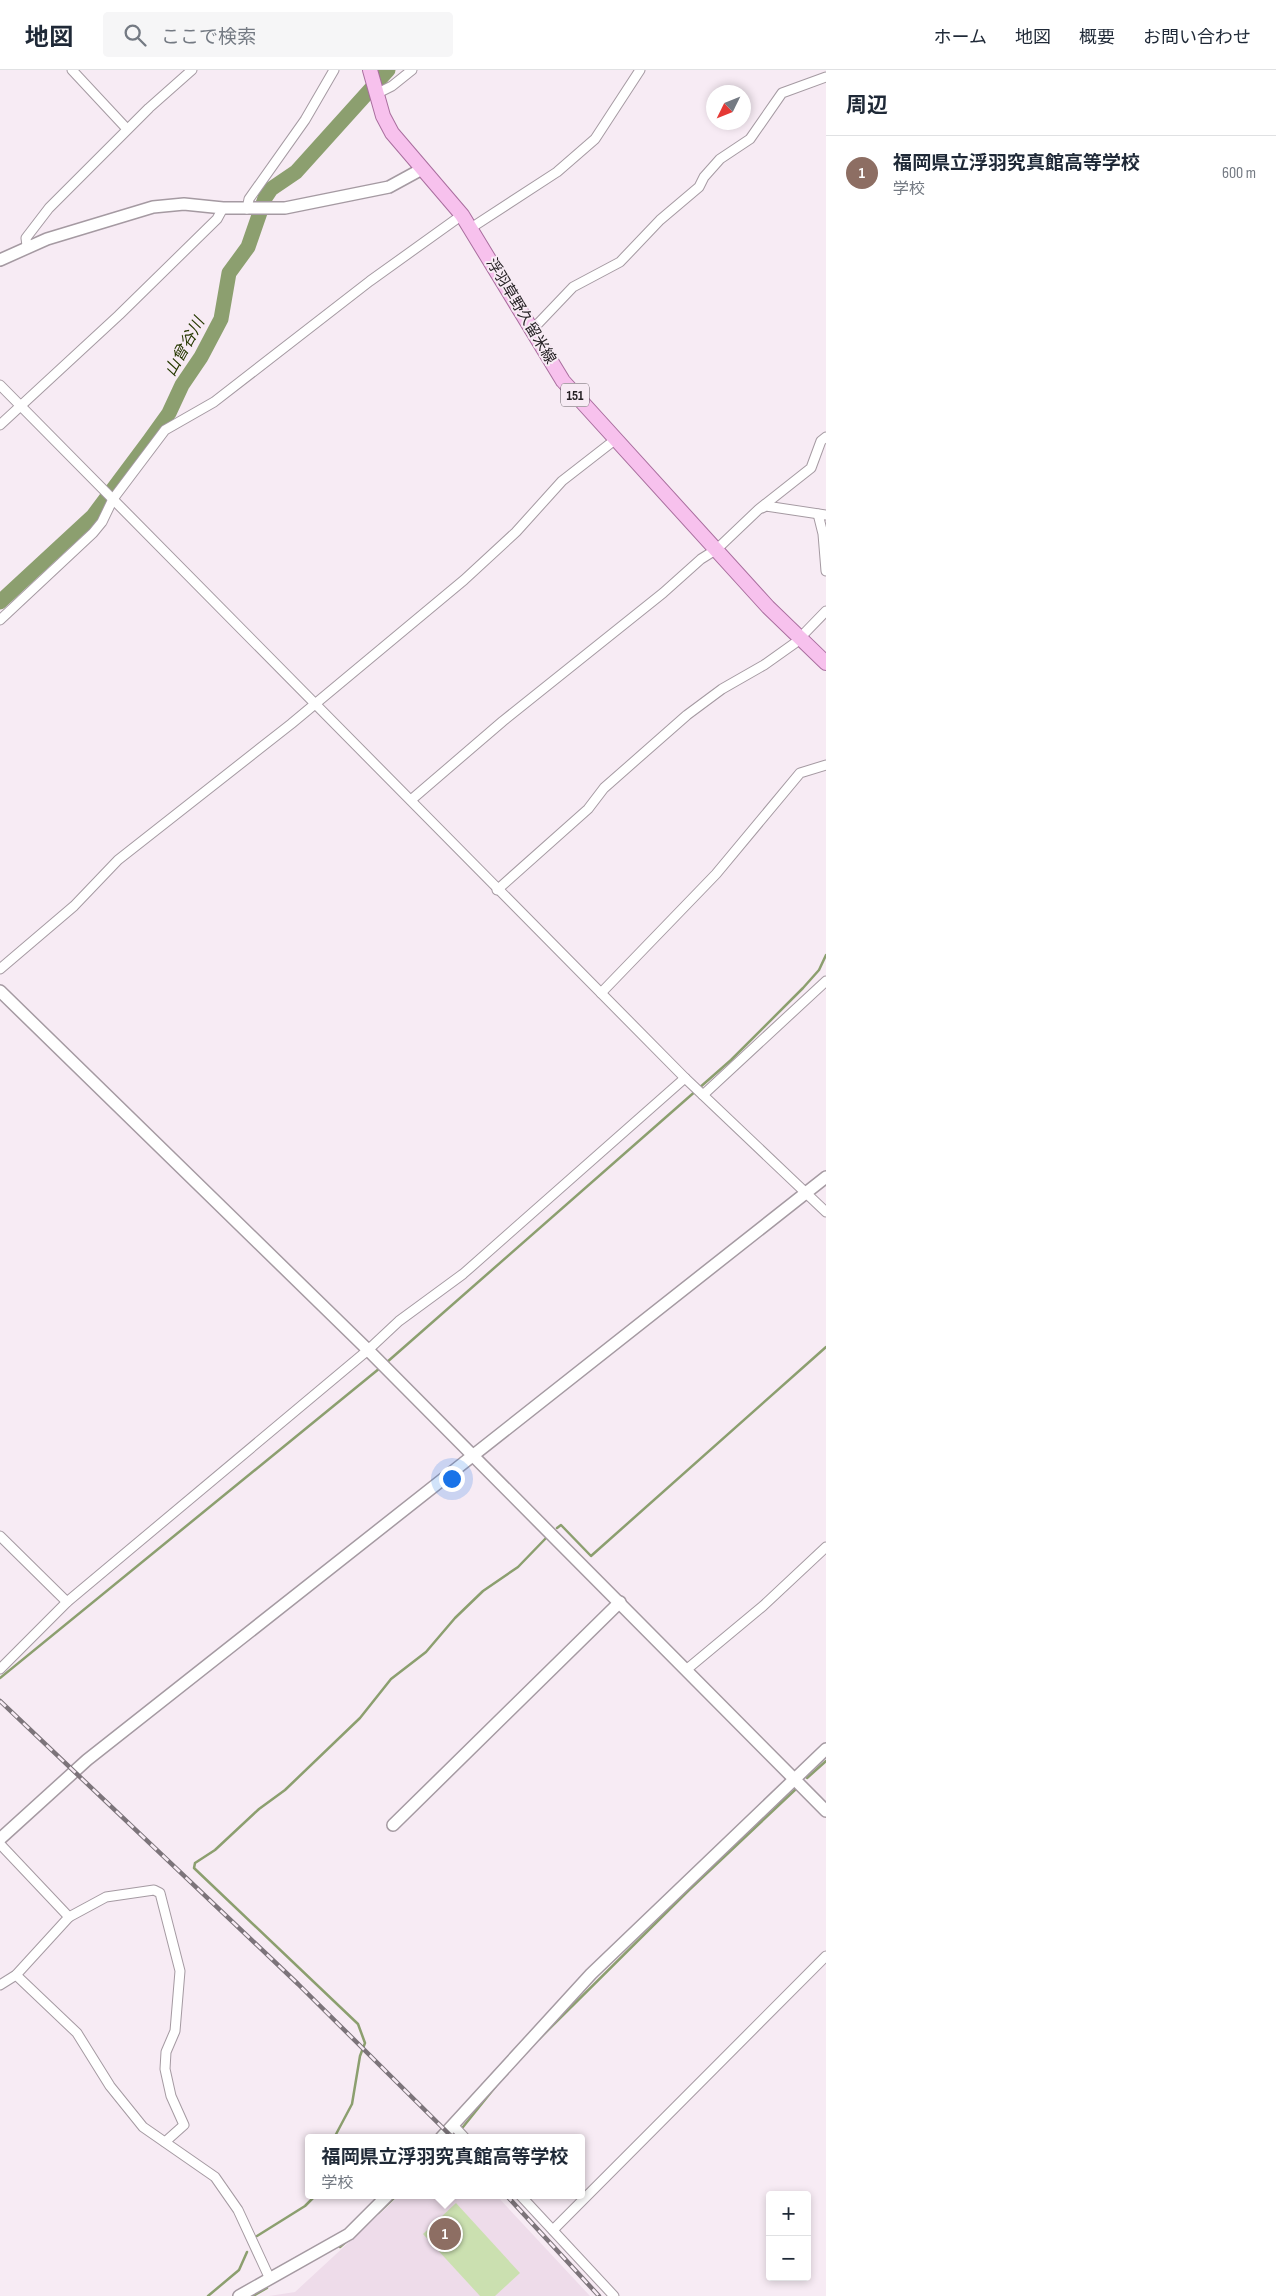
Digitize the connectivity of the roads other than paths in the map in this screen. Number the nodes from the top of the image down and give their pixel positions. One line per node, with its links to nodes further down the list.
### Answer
1 (72, 70): 8 (street)
2 (192, 70): 8 (street)
3 (334, 70): 11 (street)
4 (412, 70): 7 (street)
5 (640, 70): 13 (street)
6 (826, 77): 16 (street)
7 (373, 83): 9 (main road, 浮羽草野久留米線 / 151)
8 (127, 129): 14 (street)
9 (422, 169): 11 (street); 12 (main road, 浮羽草野久留米線 / 151)
10 (223, 208): 11 (street); 14 (street); 18 (street)
11 (257, 209)
12 (462, 216): 13 (main road, 浮羽草野久留米線 / 151); 22 (street)
13 (471, 228): 16 (main road, 浮羽草野久留米線 / 151)
14 (27, 246): 15 (street)
15 (0, 260)
16 (531, 331): 21 (main road, 浮羽草野久留米線 / 151)
17 (0, 385): 18 (street)
18 (22, 407): 19 (street); 22 (street)
19 (0, 424)
20 (826, 437): 23 (street)
21 (616, 439): 25 (main road, 浮羽草野久留米線 / 151); 31 (street)
22 (110, 496): 28 (street); 31 (street)
23 (759, 509): 24 (street); 25 (street)
24 (822, 514): 26 (street)
25 (717, 549): 29 (main road, 浮羽草野久留米線 / 151); 33 (street)
26 (826, 571)
27 (826, 610): 29 (street)
28 (0, 620)
29 (799, 639): 30 (main road, 浮羽草野久留米線 / 151); 34 (street)
30 (826, 663)
31 (315, 702): 33 (street); 35 (street)
32 (826, 765): 38 (street)
33 (411, 800): 34 (street)
34 (497, 890): 38 (street)
35 (0, 969)
36 (826, 982): 40 (street)
37 (0, 991): 44 (street)
38 (601, 993): 39 (street)
39 (684, 1078): 40 (street); 44 (street)
40 (704, 1095): 42 (street)
41 (826, 1177): 42 (street)
42 (805, 1192): 43 (street); 45 (street)
43 (826, 1212)
44 (368, 1350): 45 (street); 48 (street)
45 (473, 1454): 49 (street); 56 (street)
46 (0, 1536): 48 (street)
47 (826, 1547): 51 (street)
48 (67, 1602): 50 (street)
49 (620, 1602): 51 (street); 55 (street)
50 (0, 1669)
51 (686, 1670): 53 (street)
52 (826, 1749): 53 (street)
53 (794, 1780): 54 (street); 62 (street)
54 (826, 1811)
55 (393, 1825)
56 (0, 1839)
57 (0, 1844): 58 (street)
58 (69, 1917): 60 (street); 65 (street)
59 (826, 1956): 66 (street)
60 (16, 1975): 61 (street); 65 (street)
61 (0, 1985)
62 (453, 2124): 63 (street); 64 (street)
63 (444, 2134)
64 (462, 2134)
65 (165, 2142): 71 (street)
66 (585, 2198)
67 (384, 2199): 71 (street)
68 (524, 2199): 70 (street)
69 (584, 2199): 70 (street)
70 (553, 2230): 73 (street)
71 (270, 2279): 72 (street)
72 (239, 2296)
73 (614, 2296)

